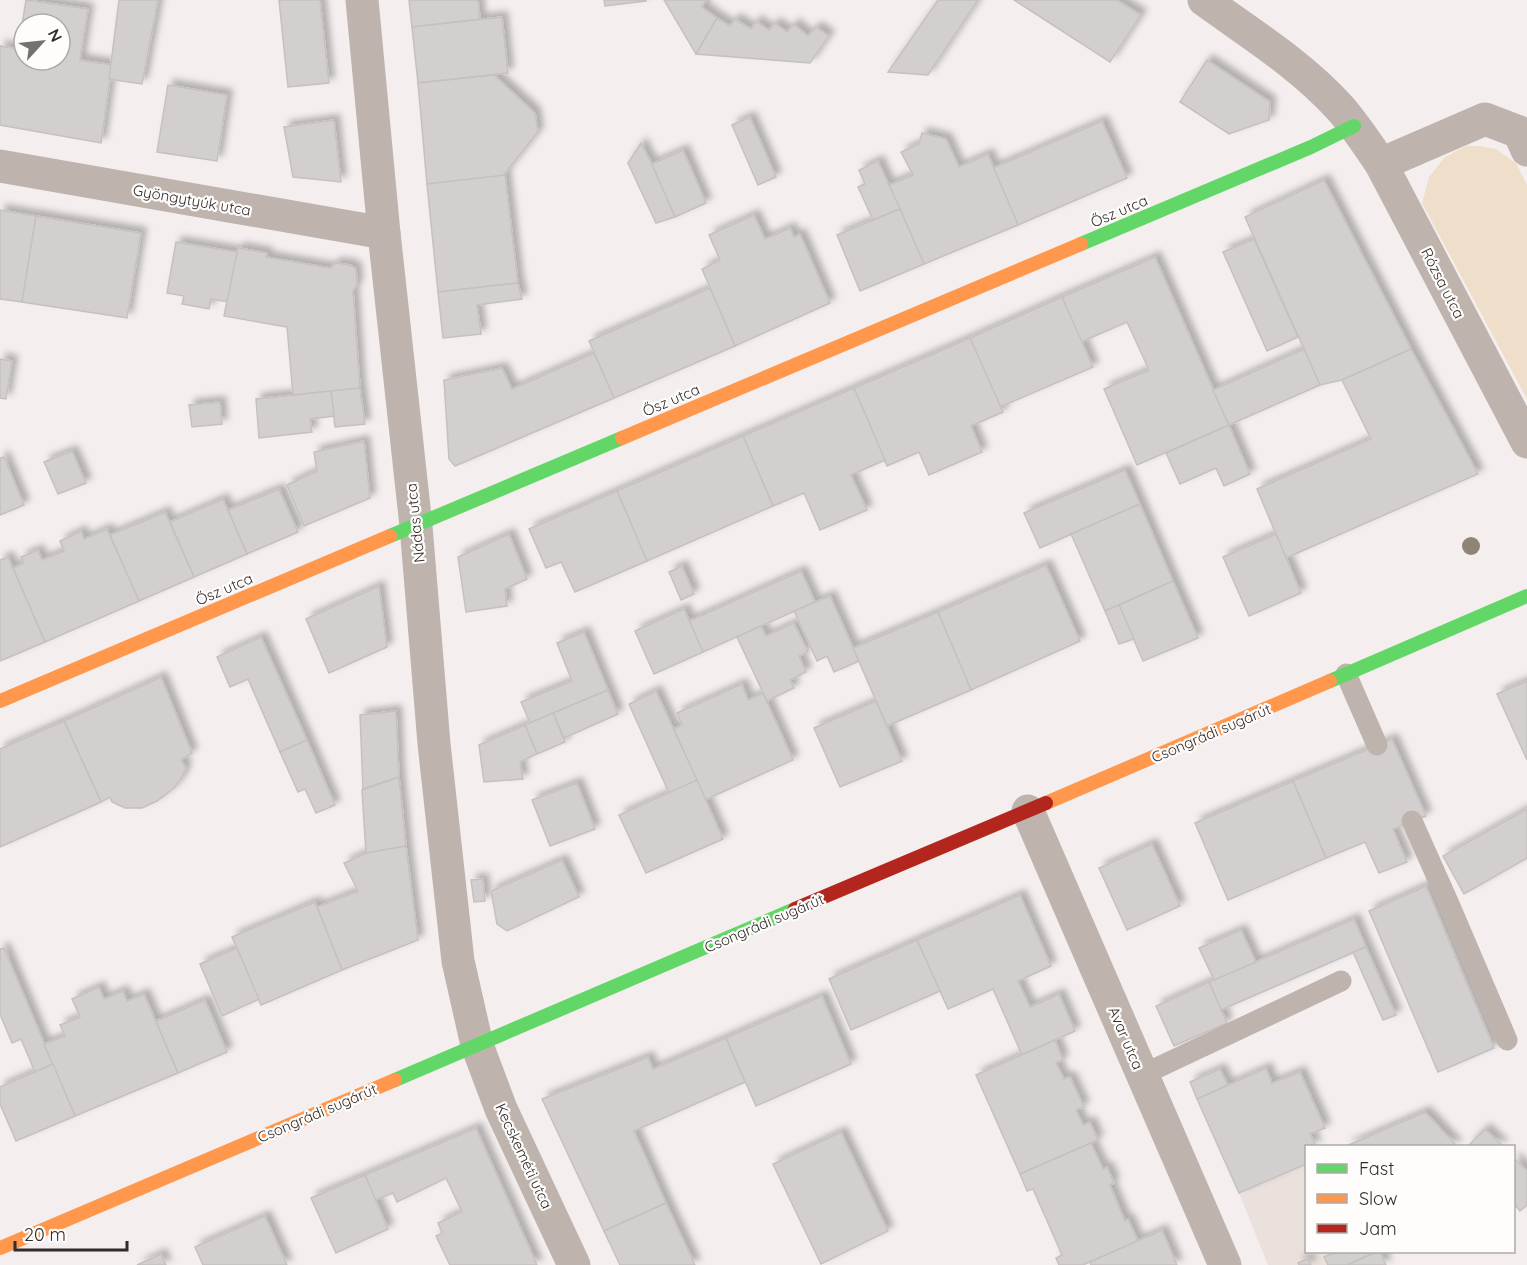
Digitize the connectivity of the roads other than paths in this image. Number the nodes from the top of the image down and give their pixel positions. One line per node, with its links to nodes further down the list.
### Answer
1 (362, 0): 7 (street, Nádas utca)
2 (1204, 0): 3 (street, Rózsa utca)
3 (1354, 126): 5 (street, Rózsa utca); 9 (main road, Ősz utca)
4 (1527, 150): 5 (street)
5 (1381, 164): 8 (street, Rózsa utca)
6 (0, 166): 7 (street, Gyöngytyúk utca)
7 (384, 233): 9 (street, Nádas utca)
8 (1527, 442)
9 (416, 526): 12 (main road, Ősz utca); 18 (street, Nádas utca)
10 (1527, 596): 11 (main road, Csongrádi sugárút)
11 (1346, 674): 13 (lane); 14 (main road, Csongrádi sugárút)
12 (0, 701)
13 (1377, 745)
14 (1028, 811): 18 (main road, Csongrádi sugárút); 19 (street, Avar utca)
15 (1412, 822): 17 (lane)
16 (1341, 981): 19 (lane)
17 (1508, 1040)
18 (477, 1045): 20 (main road, Csongrádi sugárút); 21 (street, Kecskeméti utca)
19 (1143, 1075): 22 (street, Avar utca)
20 (0, 1248)
21 (574, 1265)
22 (1225, 1265)

